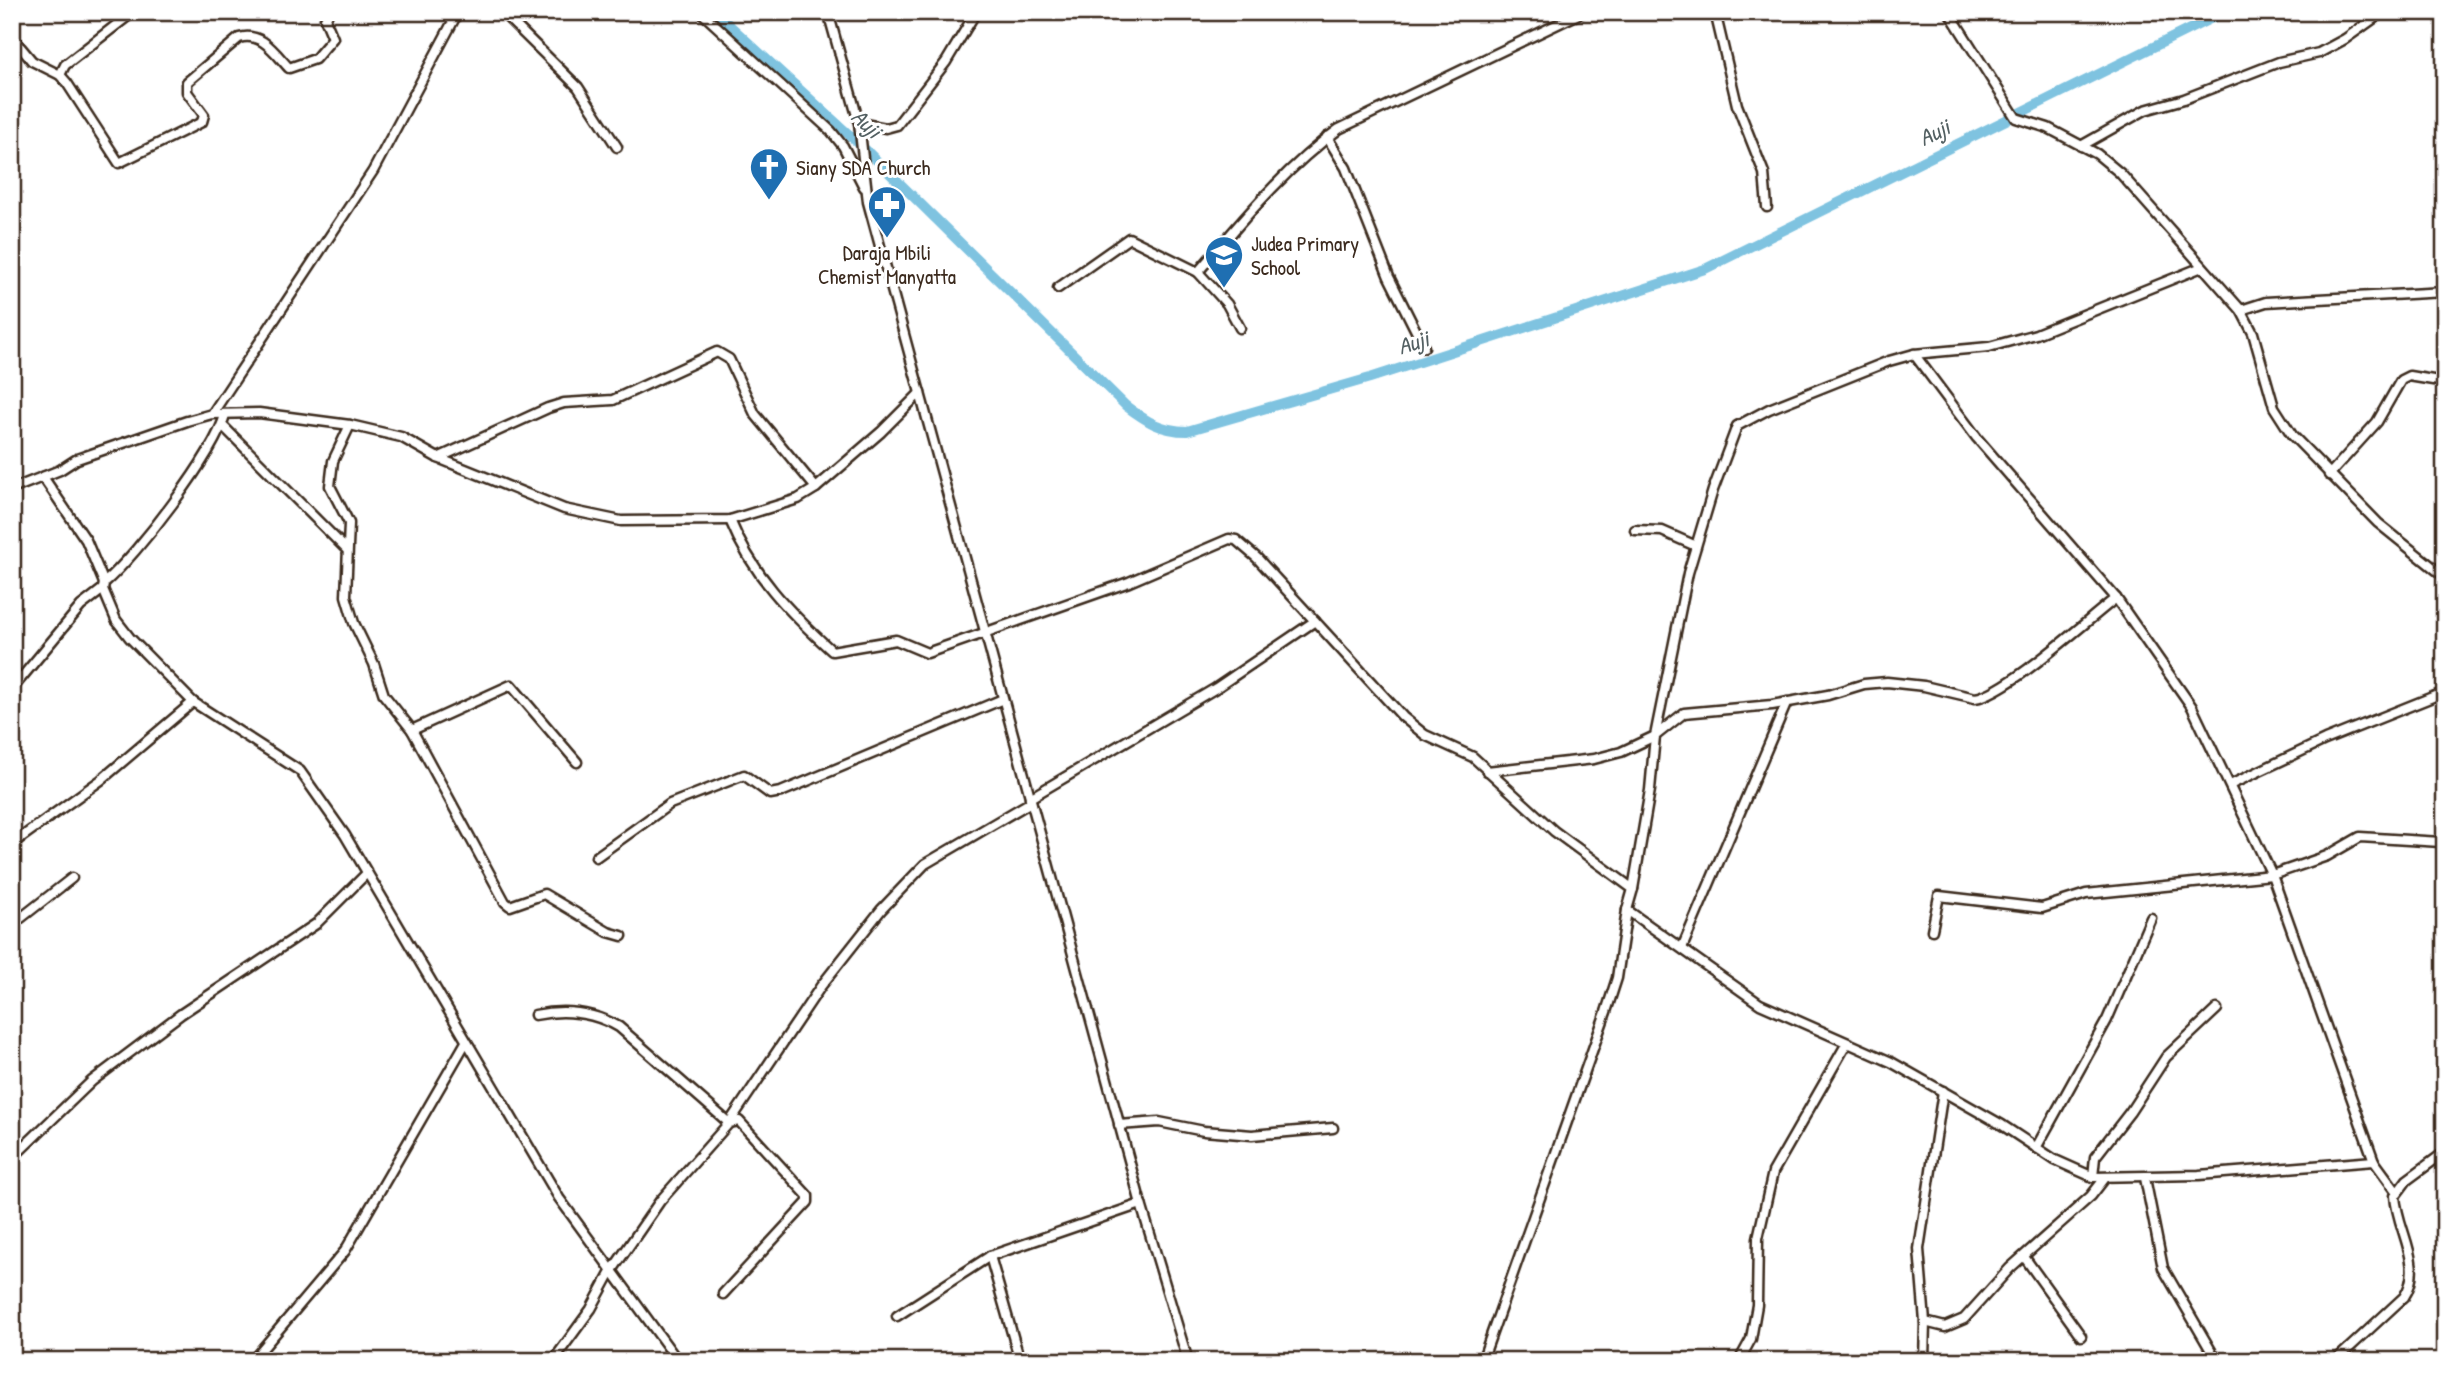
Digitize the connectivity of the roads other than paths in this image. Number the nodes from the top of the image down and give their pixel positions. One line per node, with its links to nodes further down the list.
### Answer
1 (133, 12): 14 (street)
2 (329, 12): 14 (street)
3 (445, 12): 12 (street)
4 (502, 12): 18 (street)
5 (701, 12): 19 (street)
6 (828, 12): 15 (street)
7 (976, 12): 15 (street)
8 (1583, 12): 16 (street)
9 (1715, 12): 20 (street)
10 (1949, 12): 17 (street)
11 (2383, 12): 17 (street)
12 (456, 15): 31 (street)
13 (12, 37): 14 (street)
14 (60, 75)
15 (860, 127): 19 (street)
16 (1327, 137): 22 (street); 27 (street)
17 (2081, 146): 21 (street)
18 (617, 147)
19 (866, 189): 30 (street)
20 (1767, 207)
21 (2202, 267): 25 (street); 28 (street)
22 (1198, 272): 23 (street); 26 (street)
23 (1058, 288)
24 (2445, 292): 25 (street)
25 (2241, 310): 36 (street)
26 (1240, 328)
27 (1423, 347)
28 (1914, 354): 42 (street); 46 (street)
29 (2445, 382): 36 (street)
30 (920, 393): 38 (street); 48 (street)
31 (212, 414): 32 (street); 37 (street)
32 (225, 415): 33 (street); 34 (street)
33 (222, 425): 43 (street); 45 (street)
34 (350, 425): 35 (street); 43 (street)
35 (438, 458): 38 (street); 40 (street)
36 (2329, 475): 44 (street)
37 (43, 477): 39 (street); 45 (street)
38 (816, 488): 40 (street)
39 (12, 489)
40 (730, 520): 48 (street)
41 (1636, 530): 42 (street)
42 (1696, 546): 55 (street)
43 (347, 550): 54 (street)
44 (2445, 577)
45 (103, 586): 49 (street); 52 (street)
46 (2116, 597): 53 (street); 58 (street)
47 (1315, 621): 48 (street); 57 (street); 59 (street)
48 (985, 632): 51 (street)
49 (12, 689)
50 (2445, 692): 58 (street)
51 (1003, 699): 59 (street); 62 (street)
52 (193, 702): 61 (street); 63 (street)
53 (1787, 702): 55 (street); 72 (street)
54 (412, 730): 56 (street); 71 (street)
55 (1655, 736): 57 (street); 66 (street)
56 (577, 762)
57 (1487, 771): 66 (street)
58 (2230, 785): 64 (street)
59 (1030, 800): 78 (street); 79 (street)
60 (2441, 842): 64 (street)
61 (12, 844)
62 (596, 857)
63 (367, 873): 75 (street); 83 (street)
64 (2272, 875): 70 (street); 84 (street)
65 (72, 878): 69 (street)
66 (1633, 889): 67 (street)
67 (1627, 909): 72 (street); 102 (street)
68 (2151, 918): 81 (street)
69 (12, 925)
70 (1932, 930)
71 (622, 936)
72 (1682, 948): 76 (street)
73 (2217, 1009): 85 (street)
74 (535, 1015): 78 (street)
75 (466, 1042): 92 (street); 97 (street)
76 (1847, 1043): 77 (street); 103 (street)
77 (1943, 1091): 81 (street); 95 (street)
78 (729, 1123): 92 (street); 93 (street)
79 (1119, 1125): 80 (street); 89 (street)
80 (1333, 1128)
81 (2036, 1147): 85 (street)
82 (2445, 1152): 88 (street)
83 (12, 1158)
84 (2374, 1161): 87 (street); 88 (street)
85 (2094, 1177): 86 (street)
86 (2105, 1178): 87 (street); 91 (street)
87 (2145, 1178): 105 (street)
88 (2396, 1191): 106 (street)
89 (1141, 1204): 90 (street); 101 (street)
90 (990, 1256): 94 (street); 100 (street)
91 (2025, 1258): 95 (street); 96 (street)
92 (611, 1272): 98 (street); 99 (street)
93 (723, 1294)
94 (897, 1315)
95 (1925, 1322): 104 (street)
96 (2081, 1336)
97 (252, 1361)
98 (553, 1361)
99 (678, 1361)
100 (1020, 1361)
101 (1188, 1361)
102 (1482, 1361)
103 (1739, 1361)
104 (1924, 1361)
105 (2217, 1361)
106 (2335, 1361)

